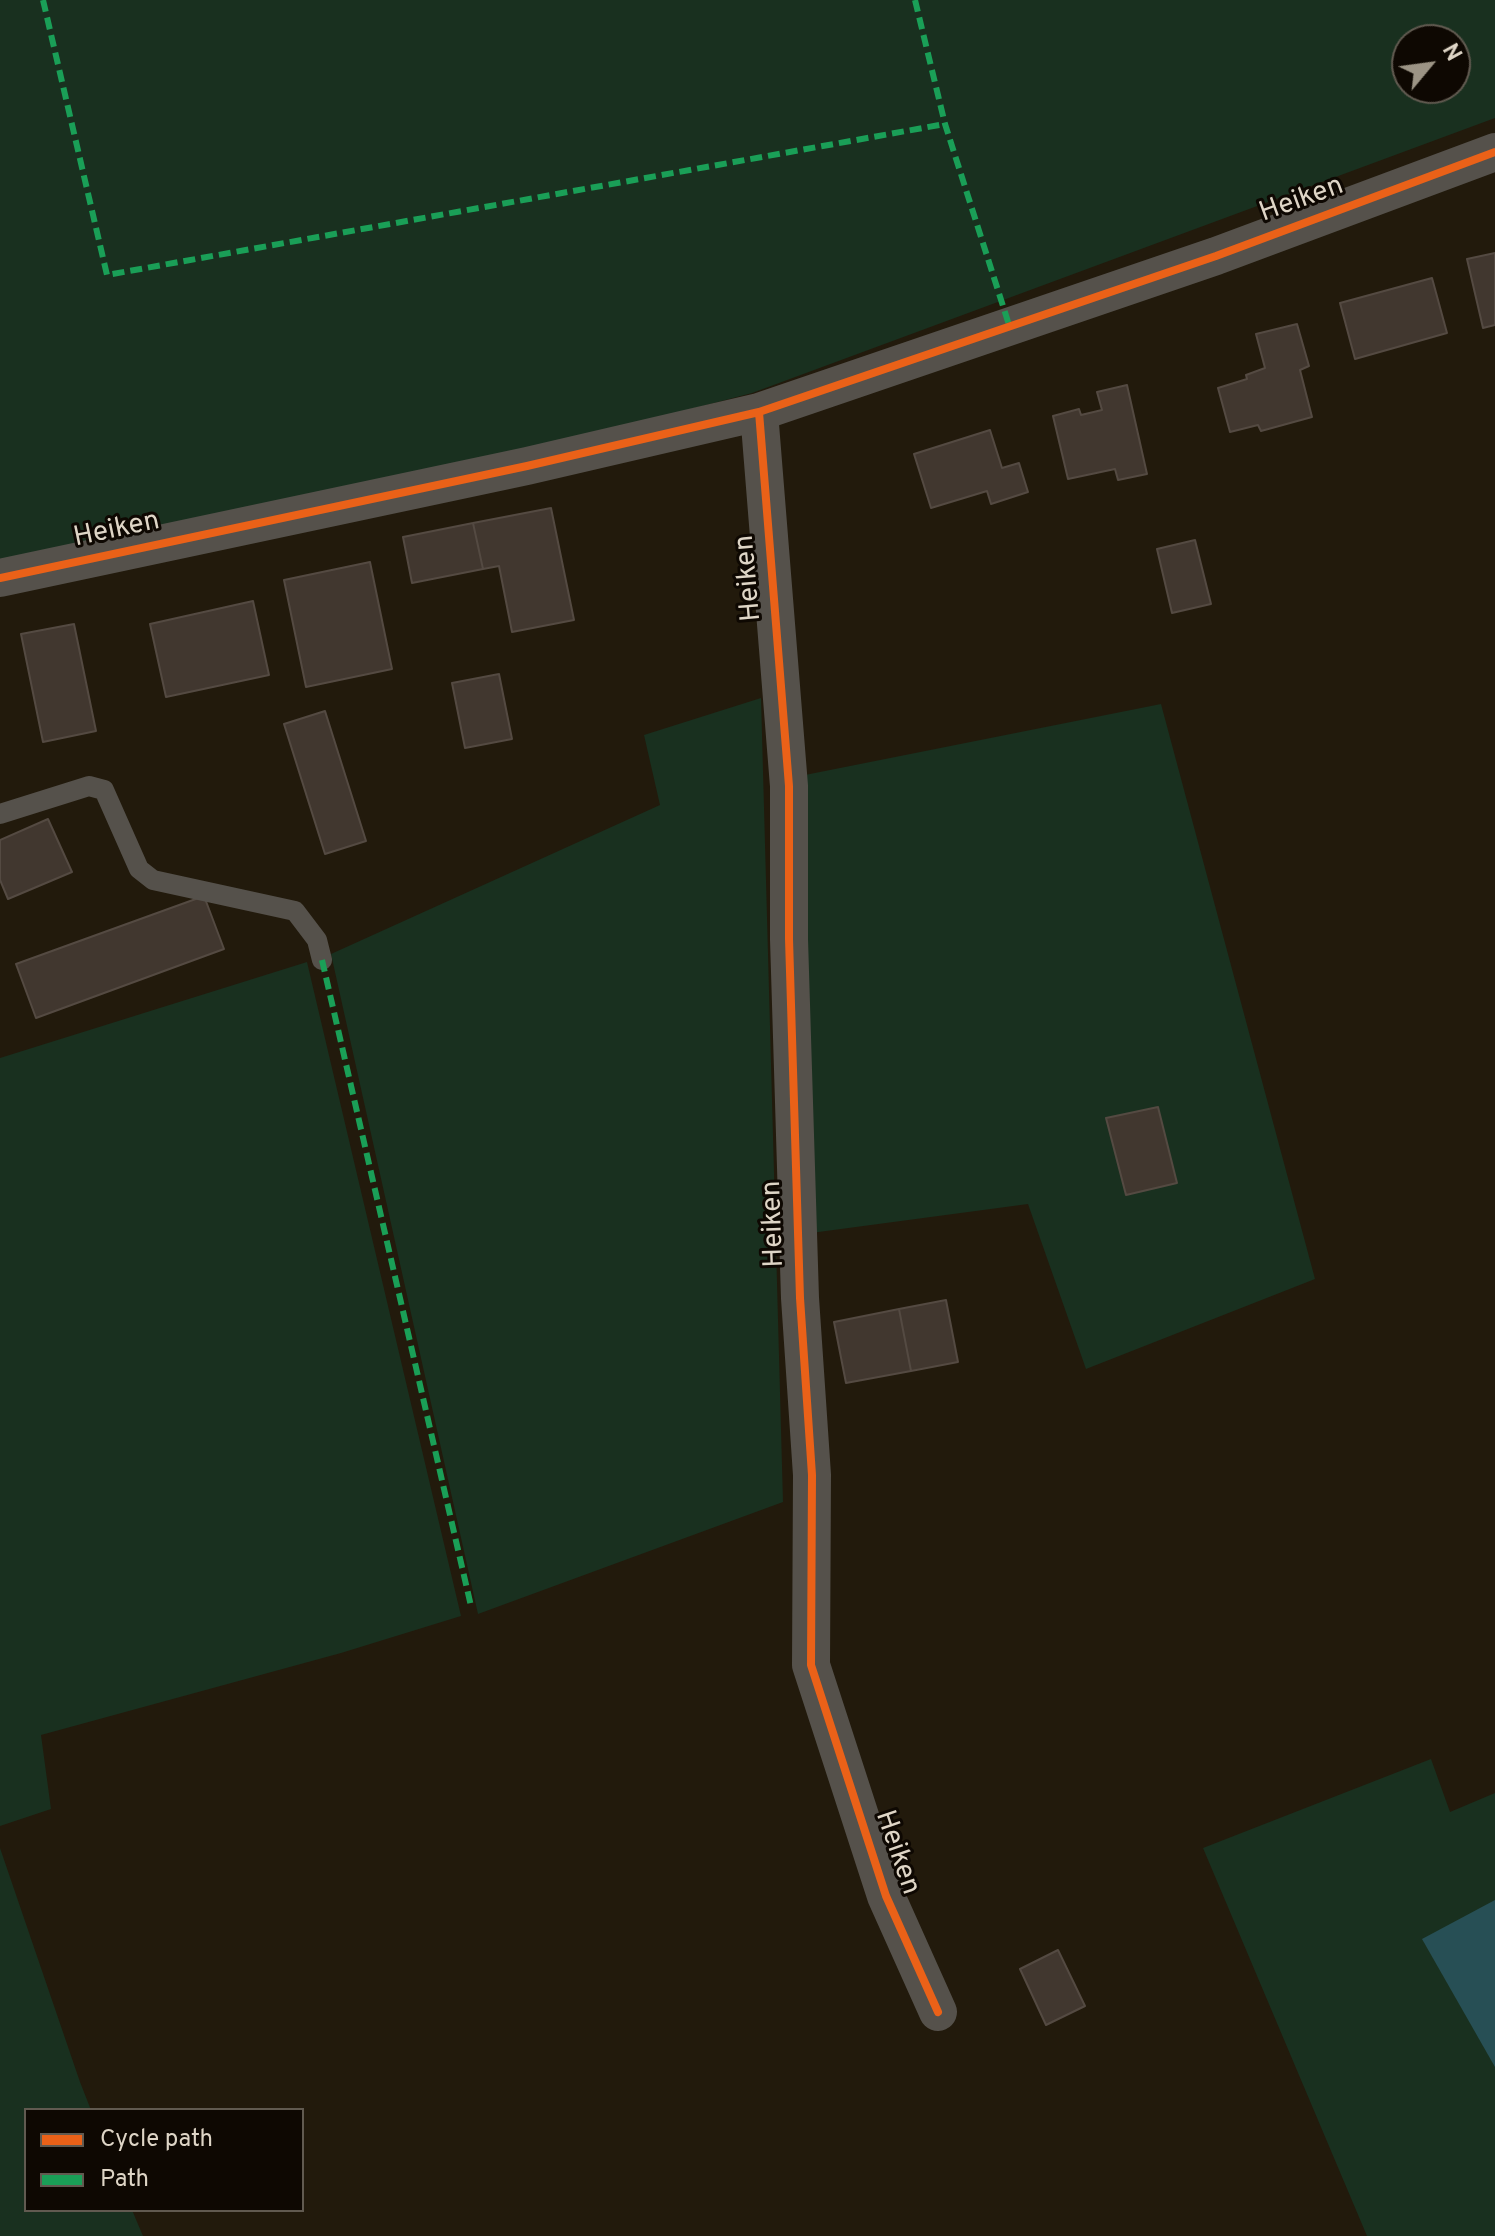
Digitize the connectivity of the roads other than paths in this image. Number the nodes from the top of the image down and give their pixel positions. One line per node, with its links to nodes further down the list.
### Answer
1 (1495, 152): 2 (street, Heiken)
2 (759, 412): 3 (street, Heiken); 6 (street, Heiken)
3 (0, 578)
4 (0, 814): 5 (lane)
5 (322, 960)
6 (938, 2012)

